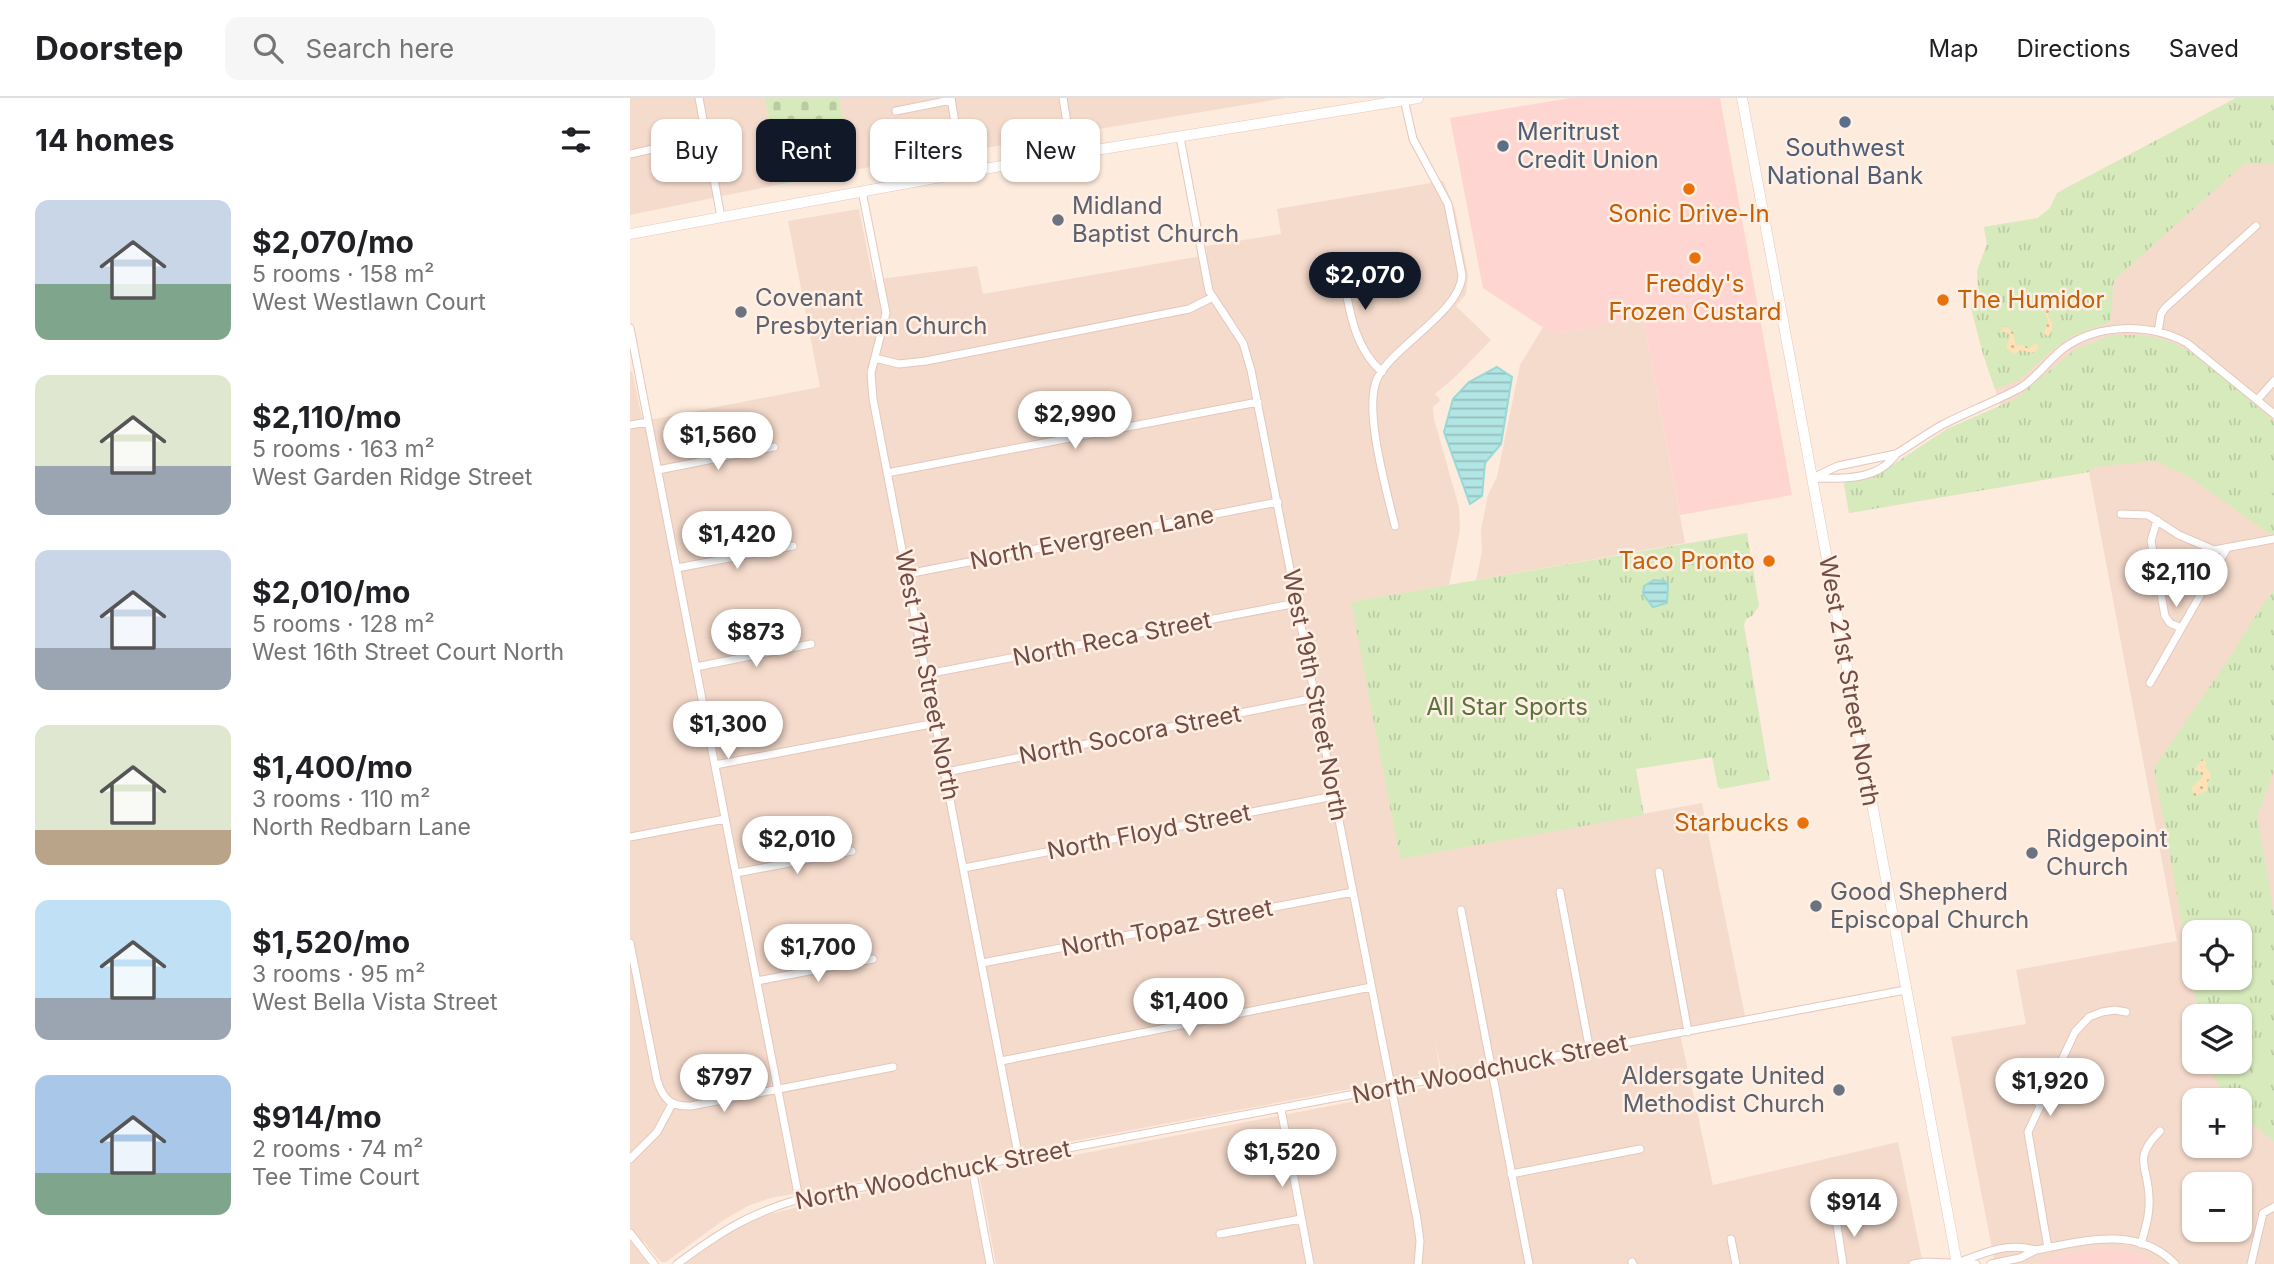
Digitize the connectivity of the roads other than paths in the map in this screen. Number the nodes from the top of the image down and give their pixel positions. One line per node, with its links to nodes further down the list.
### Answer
1 (699, 98): 8 (street)
2 (1063, 98): 10 (street)
3 (1418, 98): 6 (main road)
4 (1742, 98): 37 (main road, West 21st Street North)
5 (951, 99): 7 (street); 9 (street)
6 (1404, 99): 11 (main road); 26 (street)
7 (896, 111)
8 (703, 119)
9 (954, 119)
10 (1066, 119)
11 (1180, 137): 13 (main road); 22 (street, West 19th Street North)
12 (651, 149): 14 (street)
13 (1100, 150)
14 (630, 154)
15 (714, 182): 18 (street)
16 (912, 182): 17 (main road)
17 (862, 191): 18 (main road); 25 (street, West 17th Street North)
18 (721, 217): 20 (main road)
19 (2256, 226): 24 (street)
20 (630, 234)
21 (1340, 258): 26 (street)
22 (1213, 297): 25 (street); 29 (street, West 19th Street North)
23 (630, 328): 31 (street)
24 (2158, 332): 28 (street); 34 (street)
25 (875, 358): 36 (street, West 17th Street North)
26 (1382, 372): 41 (street)
27 (2274, 381): 28 (street)
28 (2257, 400): 30 (street)
29 (1258, 402): 36 (street); 38 (street, West 19th Street North)
30 (2274, 414)
31 (648, 422): 32 (street); 35 (street)
32 (630, 425)
33 (774, 447): 35 (street)
34 (1896, 454): 37 (street); 37 (street)
35 (658, 470): 45 (street)
36 (887, 473): 46 (street, West 17th Street North)
37 (1812, 478): 72 (main road, West 21st Street North)
38 (1278, 502): 46 (street, North Evergreen Lane); 47 (street, West 19th Street North)
39 (2121, 514): 40 (street)
40 (2157, 520): 44 (street); 48 (street)
41 (1395, 526)
42 (2274, 539): 44 (street)
43 (793, 545): 45 (street)
44 (2226, 550): 48 (street)
45 (677, 568): 50 (street)
46 (907, 574): 51 (street, West 17th Street North)
47 (1297, 603): 51 (street, North Reca Street); 53 (street, West 19th Street North)
48 (2181, 628): 52 (street)
49 (811, 644): 50 (street)
50 (696, 667): 55 (street)
51 (927, 674): 54 (street, West 17th Street North)
52 (2150, 682)
53 (1315, 698): 56 (street, North Socora Street); 57 (street, West 19th Street North)
54 (936, 723): 55 (street); 56 (street, West 17th Street North)
55 (715, 765): 58 (street)
56 (946, 772): 61 (street, West 17th Street North)
57 (1334, 796): 61 (street, North Floyd Street); 64 (street, West 19th Street North)
58 (726, 819): 59 (street); 63 (street)
59 (630, 837)
60 (852, 850): 63 (street)
61 (964, 868): 69 (street, West 17th Street North)
62 (1659, 872): 74 (street)
63 (736, 873): 70 (street)
64 (1353, 892): 69 (street, North Topaz Street); 71 (street, West 19th Street North)
65 (1560, 892): 75 (street)
66 (1461, 909): 78 (street)
67 (630, 943): 82 (street)
68 (873, 959): 70 (street)
69 (982, 963): 76 (street, West 17th Street North)
70 (757, 981): 80 (street)
71 (1371, 988): 76 (street); 79 (street, West 19th Street North)
72 (1905, 990): 74 (street, North Woodchuck Street); 110 (main road, West 21st Street North)
73 (2126, 1012): 81 (street)
74 (1688, 1032): 75 (street, North Woodchuck Street)
75 (1590, 1051): 78 (street, North Woodchuck Street)
76 (1001, 1061): 88 (street, West 17th Street North)
77 (893, 1067): 80 (street)
78 (1491, 1069): 79 (street, North Woodchuck Street); 90 (street)
79 (1391, 1088): 84 (street, North Woodchuck Street); 105 (street, West 19th Street North)
80 (778, 1089): 82 (street); 91 (street)
81 (2048, 1090): 83 (street); 83 (street)
82 (672, 1104): 87 (street)
83 (2040, 1104): 99 (street)
84 (1281, 1109): 88 (street, North Woodchuck Street); 93 (street)
85 (2160, 1131): 98 (street)
86 (1640, 1149): 90 (street)
87 (630, 1159)
88 (1019, 1159): 89 (street, North Woodchuck Street)
89 (972, 1168): 91 (street, North Woodchuck Street); 103 (street)
90 (1511, 1174): 106 (street)
91 (799, 1199): 102 (street, North Woodchuck Street)
92 (2274, 1207): 114 (street)
93 (1301, 1219): 96 (street); 104 (street)
94 (1836, 1219): 108 (street)
95 (630, 1233): 101 (street)
96 (1220, 1234)
97 (1731, 1239): 107 (street)
98 (2141, 1244): 99 (street); 113 (street)
99 (2048, 1248): 100 (street)
100 (2036, 1250): 110 (street); 112 (street)
101 (654, 1264)
102 (677, 1264)
103 (990, 1264)
104 (1310, 1264)
105 (1418, 1264)
106 (1529, 1264)
107 (1736, 1264)
108 (1843, 1264)
109 (1913, 1264): 110 (street)
110 (1956, 1264): 111 (street)
111 (1976, 1264)
112 (1991, 1264)
113 (2175, 1264)
114 (2251, 1264)

